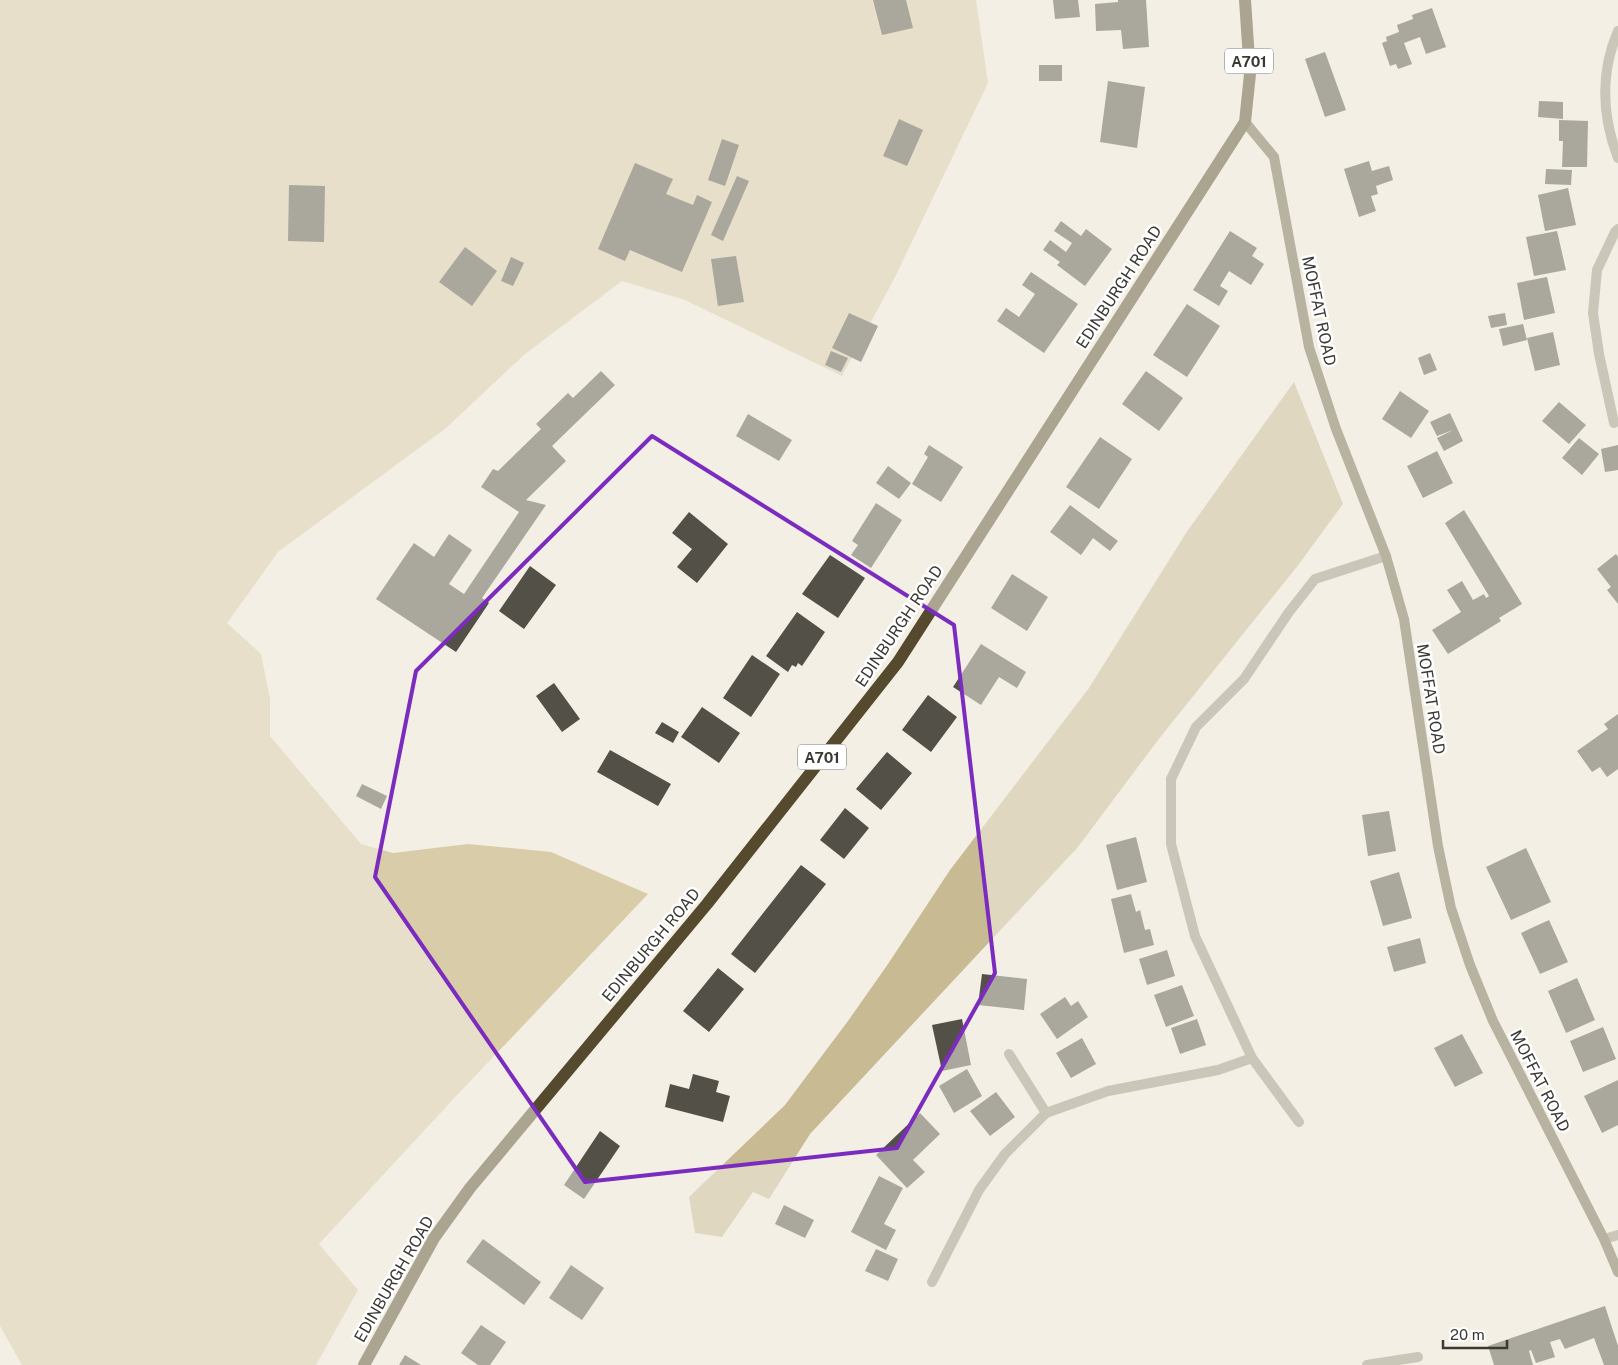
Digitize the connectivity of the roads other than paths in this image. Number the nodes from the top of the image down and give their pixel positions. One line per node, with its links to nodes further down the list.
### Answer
1 (1245, 0): 3 (main road, EDINBURGH ROAD / A701)
2 (1618, 31): 4 (street)
3 (1245, 122): 7 (street, MOFFAT ROAD); 17 (main road, EDINBURGH ROAD / A701)
4 (1618, 158)
5 (1618, 229): 6 (street)
6 (1614, 423)
7 (1386, 556): 9 (street); 13 (street, MOFFAT ROAD)
8 (1009, 1054): 10 (street)
9 (1252, 1058): 10 (street); 11 (street)
10 (1046, 1114): 15 (street)
11 (1299, 1122)
12 (1618, 1234): 13 (street)
13 (1604, 1239): 14 (street, MOFFAT ROAD)
14 (1618, 1272)
15 (932, 1282)
16 (1418, 1357): 18 (street)
17 (364, 1365)
18 (1367, 1365)

